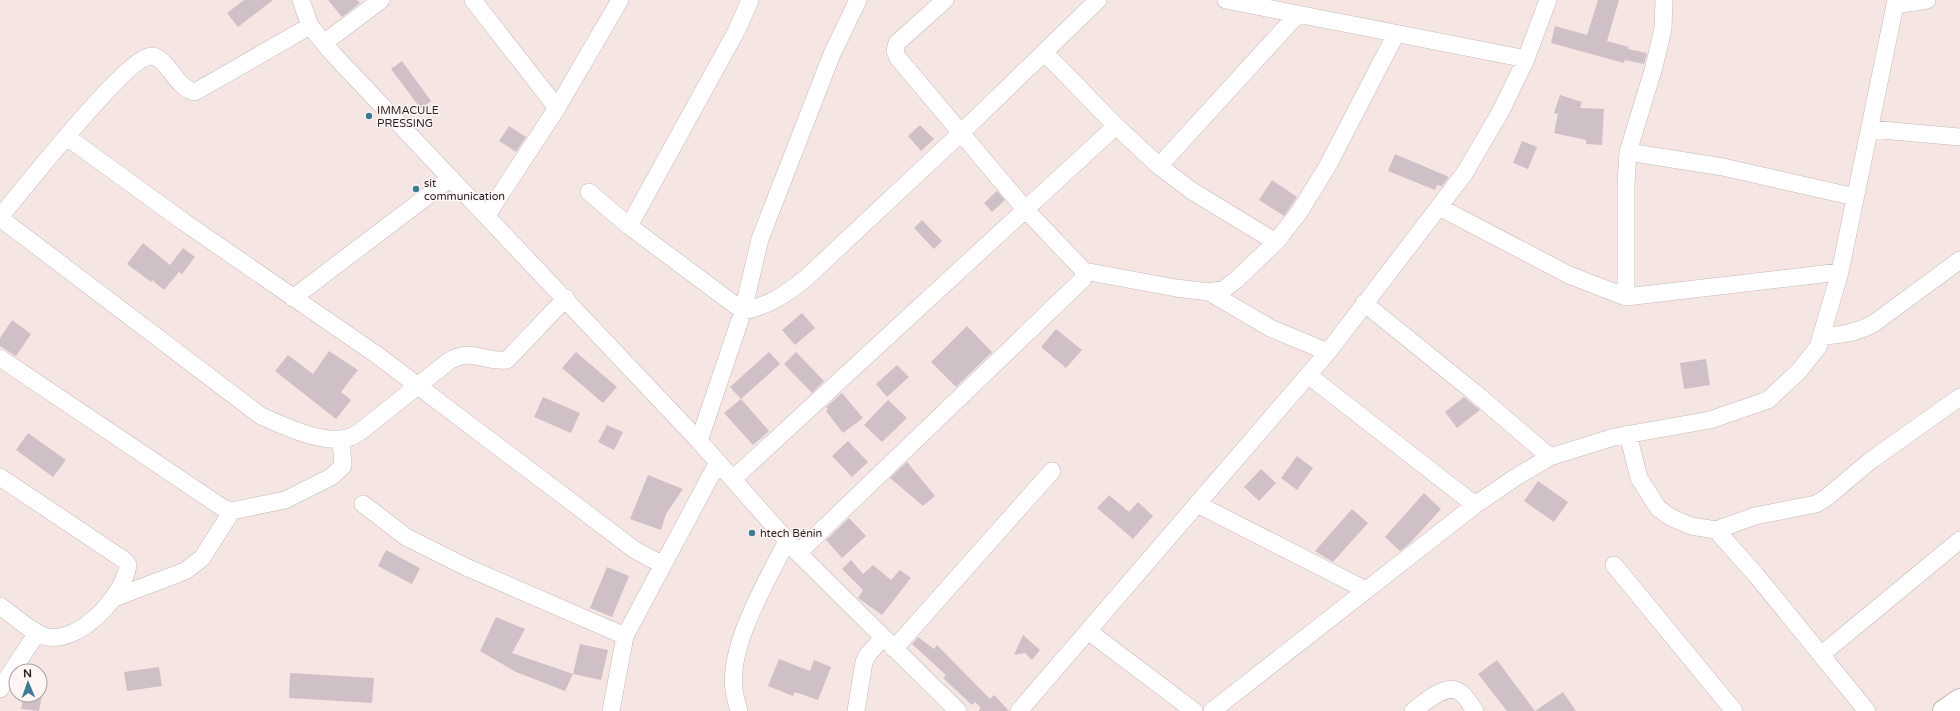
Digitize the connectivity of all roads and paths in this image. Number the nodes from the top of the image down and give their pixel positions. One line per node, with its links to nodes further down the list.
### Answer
1 (301, 0): 15 (street)
2 (381, 0): 17 (street)
3 (473, 0): 20 (street)
4 (620, 0): 20 (street)
5 (750, 0): 35 (street)
6 (858, 0): 45 (street)
7 (945, 0): 23 (street)
8 (1098, 0): 18 (street)
9 (1226, 0): 14 (street)
10 (1548, 0): 19 (street)
11 (1664, 0): 26 (street)
12 (1927, 0): 13 (street)
13 (1896, 3): 22 (street)
14 (1297, 14): 16 (street); 27 (street)
15 (310, 26): 17 (street); 24 (street)
16 (1396, 34): 19 (street); 36 (street)
17 (324, 43): 28 (street)
18 (1045, 53): 21 (street); 23 (street)
19 (1526, 59): 31 (street)
20 (556, 108): 33 (street)
21 (1116, 126): 27 (street); 32 (street)
22 (1870, 129): 25 (street); 30 (street)
23 (962, 132): 32 (street); 45 (street)
24 (67, 137): 34 (street); 42 (street)
25 (1960, 137)
26 (1628, 152): 30 (street); 41 (street)
27 (1159, 166): 36 (street)
28 (451, 178): 33 (street); 42 (street)
29 (589, 192): 35 (street)
30 (1856, 197): 39 (street)
31 (1438, 208): 41 (street); 44 (street)
32 (1025, 209): 38 (street); 59 (street)
33 (487, 215): 43 (street)
34 (0, 218): 53 (street)
35 (629, 226): 45 (street)
36 (1276, 242): 40 (street)
37 (1960, 260): 46 (street)
38 (1084, 271): 40 (street); 66 (street)
39 (1840, 272): 41 (street); 46 (street)
40 (1209, 292): 47 (street)
41 (1626, 297)
42 (294, 298): 50 (street)
43 (566, 298): 50 (street); 54 (street)
44 (1364, 304): 47 (street); 55 (street)
45 (743, 311): 54 (street)
46 (1822, 336): 52 (street)
47 (1328, 352): 49 (street)
48 (0, 358): 63 (street)
49 (1308, 375): 61 (street); 62 (street)
50 (416, 386): 53 (street); 67 (street)
51 (1960, 397): 64 (street)
52 (1628, 434): 55 (street); 64 (street)
53 (341, 438): 63 (street)
54 (699, 441): 56 (street)
55 (1550, 457): 62 (street)
56 (718, 462): 59 (street); 67 (street)
57 (1052, 471): 75 (street)
58 (0, 477): 70 (street)
59 (734, 480): 66 (street)
60 (363, 504): 74 (street)
61 (1197, 504): 69 (street); 72 (street)
62 (1474, 505): 69 (street)
63 (232, 511): 70 (street)
64 (1716, 530): 76 (street)
65 (1960, 540): 76 (street)
66 (792, 547): 75 (street); 81 (street)
67 (663, 565): 74 (street)
68 (1614, 565): 79 (street)
69 (1366, 590): 86 (street)
70 (114, 598): 73 (street)
71 (0, 606): 73 (street)
72 (1088, 631): 84 (street); 85 (street)
73 (37, 633): 77 (street)
74 (625, 636): 80 (street)
75 (889, 643): 82 (street); 83 (street)
76 (1822, 654): 89 (street)
77 (0, 689)
78 (1960, 700): 90 (main road)
79 (1725, 708)
80 (611, 711)
81 (739, 711)
82 (856, 711)
83 (958, 711)
84 (1019, 711)
85 (1194, 711)
86 (1212, 711)
87 (1413, 711): 88 (street)
88 (1475, 711)
89 (1867, 711)
90 (1944, 711)

